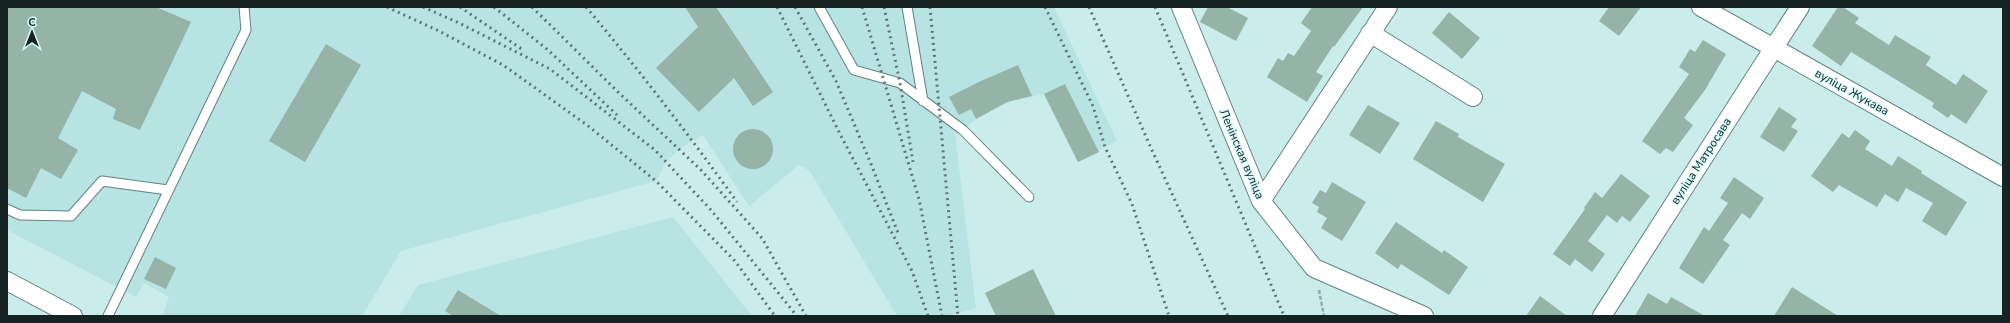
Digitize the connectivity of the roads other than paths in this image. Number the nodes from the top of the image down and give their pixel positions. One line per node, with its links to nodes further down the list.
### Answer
1 (244, 7): 13 (lane)
2 (819, 7): 11 (lane)
3 (907, 7): 11 (lane)
4 (1181, 7): 15 (street, Ленінская вуліца)
5 (1388, 7): 8 (street)
6 (1701, 7): 9 (street, вуліца Жукава)
7 (1800, 7): 9 (street, вуліца Матросава)
8 (1370, 33): 10 (street); 15 (street)
9 (1773, 48): 12 (street, вуліца Жукава); 21 (street, вуліца Матросава)
10 (1473, 97)
11 (923, 101): 14 (lane)
12 (2003, 177)
13 (168, 190): 16 (lane); 19 (lane)
14 (1029, 196)
15 (1261, 201): 20 (street, Ленінская вуліца)
16 (7, 209)
17 (7, 281): 18 (street)
18 (73, 316)
19 (108, 316)
20 (1424, 316)
21 (1602, 316)

